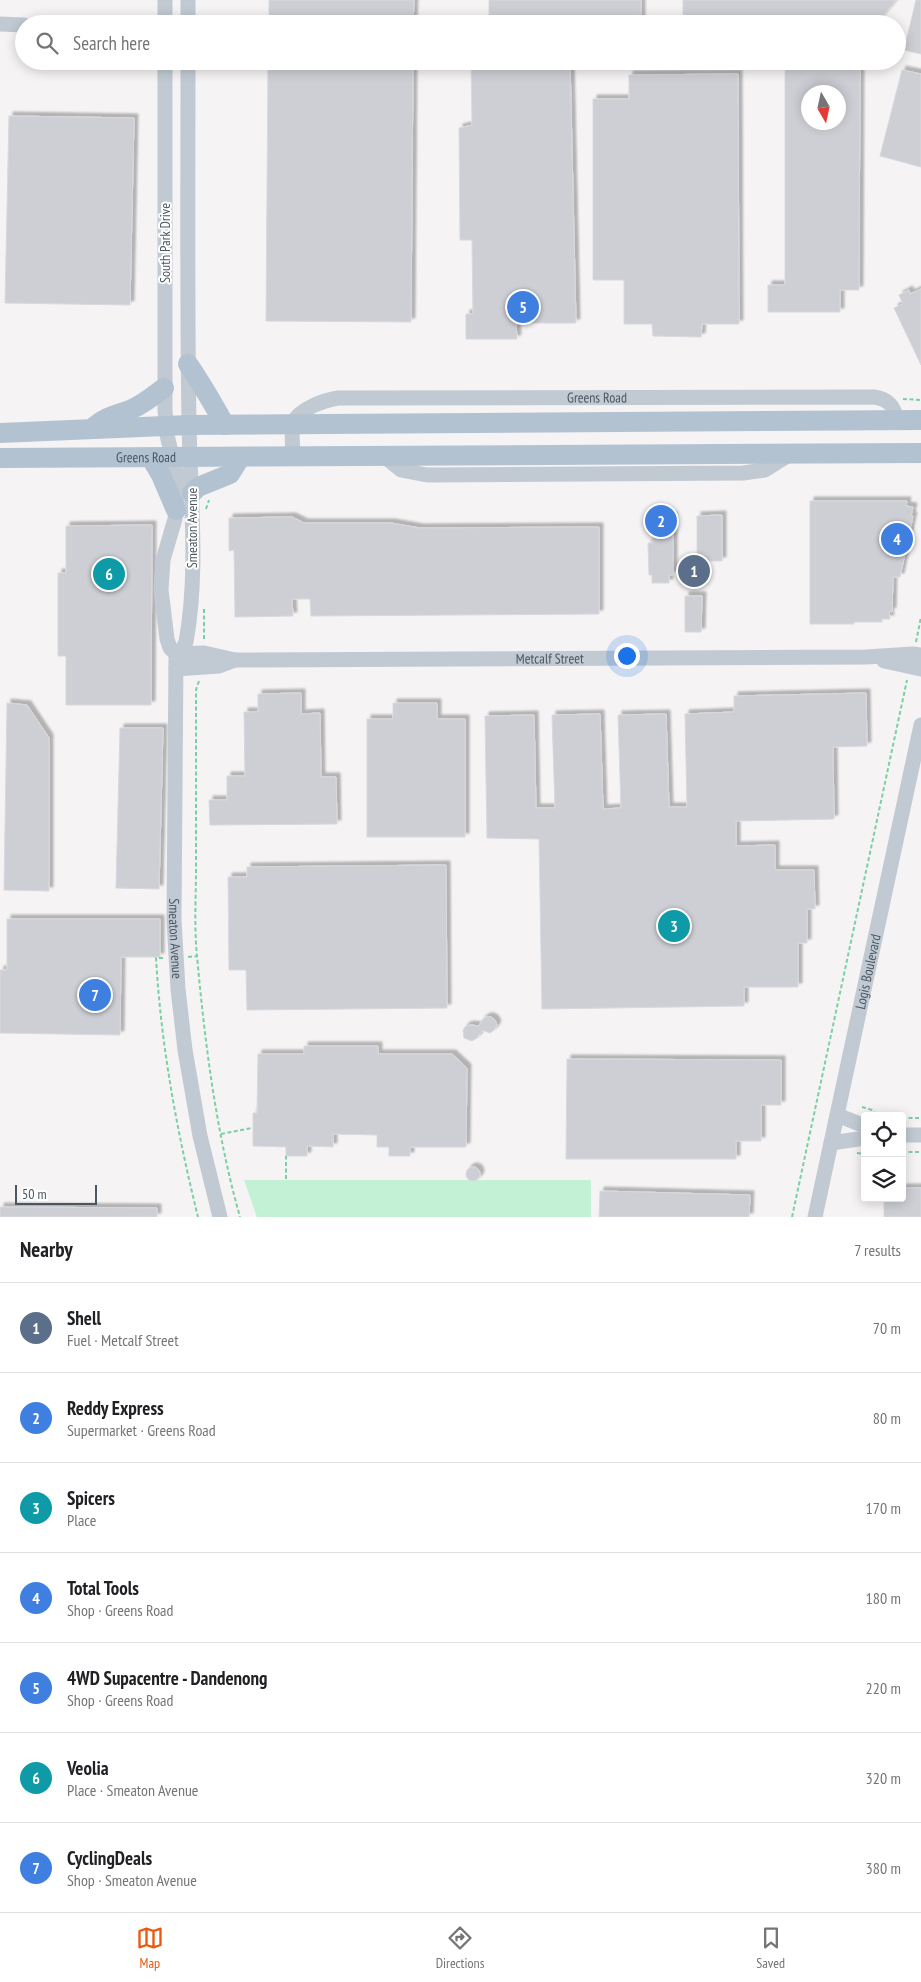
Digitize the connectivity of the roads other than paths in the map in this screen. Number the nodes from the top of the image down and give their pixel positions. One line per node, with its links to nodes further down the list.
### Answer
1 (165, 0): 3 (street)
2 (188, 0): 4 (street)
3 (165, 15)
4 (188, 15)
5 (0, 24): 6 (street)
6 (15, 25)
7 (165, 70): 10 (street, South Park Drive)
8 (188, 70): 9 (street, South Park Drive)
9 (188, 364): 15 (street, South Park Drive); 16 (main road)
10 (164, 388): 18 (street, South Park Drive); 19 (main road)
11 (731, 397): 12 (street, Greens Road); 14 (street); 17 (street, Greens Road)
12 (898, 420): 13 (main road, Greens Road); 14 (main road, Greens Road)
13 (921, 420)
14 (718, 421): 17 (main road, Greens Road)
15 (189, 425): 16 (main road, Greens Road); 18 (main road, Greens Road); 25 (street, South Park Drive)
16 (226, 425): 17 (main road, Greens Road)
17 (292, 425): 22 (street)
18 (166, 426): 19 (main road, Greens Road); 25 (street, South Park Drive)
19 (92, 429): 20 (main road, Greens Road)
20 (2, 431)
21 (921, 454): 22 (main road, Greens Road)
22 (293, 457): 26 (main road, Greens Road)
23 (0, 458): 24 (main road, Greens Road)
24 (151, 458): 25 (main road, Greens Road); 28 (main road)
25 (182, 458): 26 (main road, Greens Road); 27 (street, Smeaton Avenue); 28 (street, Smeaton Avenue)
26 (240, 458): 27 (main road)
27 (201, 495): 30 (street, Smeaton Avenue)
28 (176, 510): 30 (street, Smeaton Avenue)
29 (916, 661): 30 (street, Metcalf Street)
30 (176, 662): 40 (street, Smeaton Avenue)
31 (921, 725): 32 (street, Logis Boulevard)
32 (915, 780): 33 (street, Logis Boulevard)
33 (914, 795): 34 (street, Logis Boulevard)
34 (837, 1115): 35 (street); 39 (street, Logis Boulevard)
35 (861, 1124)
36 (906, 1135): 37 (street)
37 (921, 1135)
38 (861, 1139): 39 (street)
39 (831, 1143): 41 (street, Logis Boulevard)
40 (220, 1217)
41 (815, 1217)

